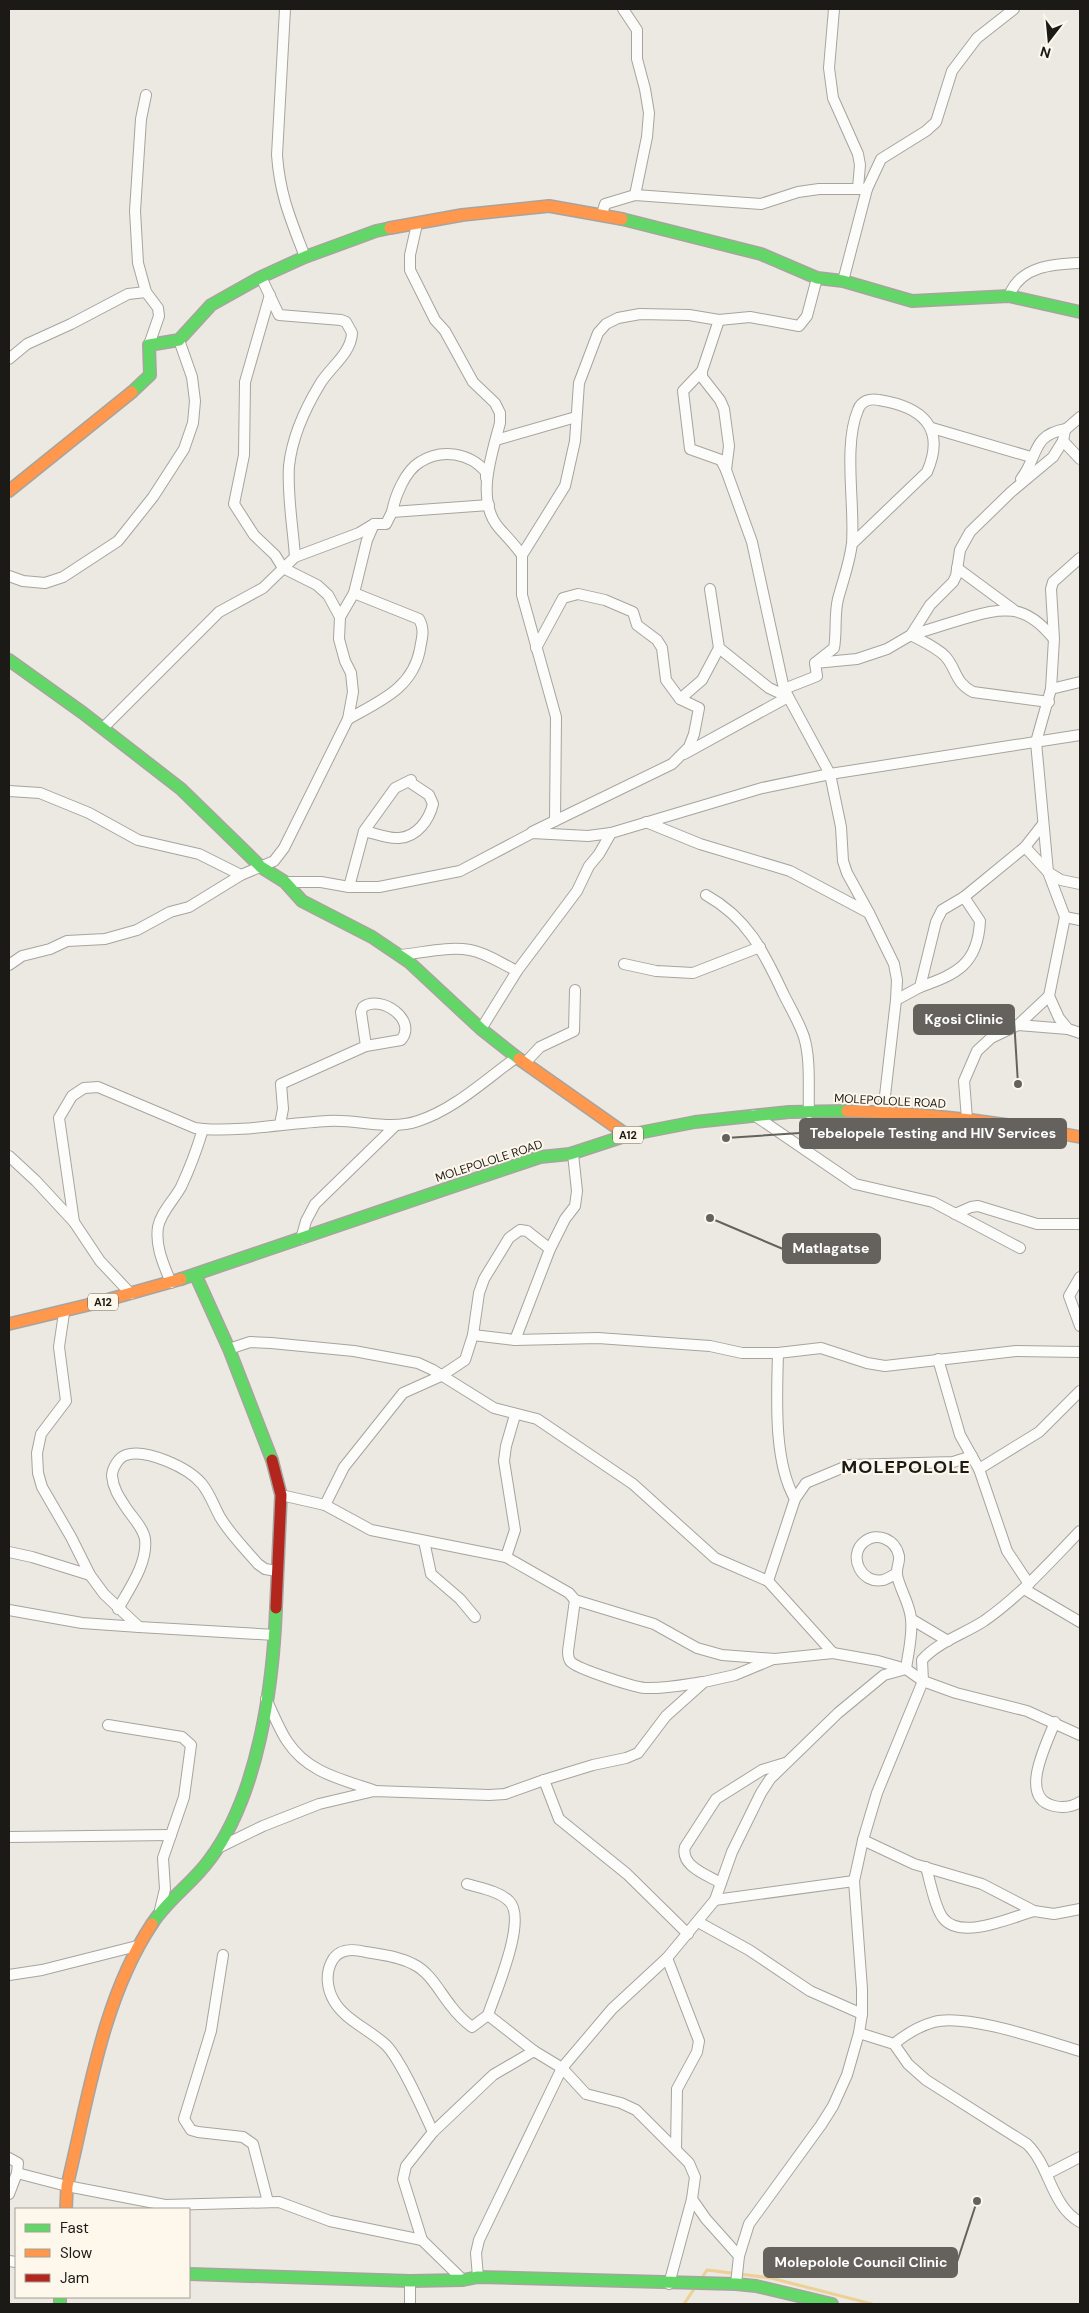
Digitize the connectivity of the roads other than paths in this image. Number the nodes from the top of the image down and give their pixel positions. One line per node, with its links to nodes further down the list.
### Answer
1 (285, 9): 10 (street)
2 (623, 9): 7 (street)
3 (834, 9): 6 (street)
4 (1014, 9): 6 (street)
5 (146, 95): 15 (street)
6 (862, 189): 7 (street); 14 (street)
7 (635, 194): 8 (street)
8 (602, 214): 9 (street); 13 (street)
9 (417, 224): 10 (street); 28 (street)
10 (305, 257): 12 (street)
11 (1080, 263): 17 (street)
12 (261, 277): 16 (street); 20 (street)
13 (817, 278): 14 (street); 19 (street)
14 (843, 281): 17 (street)
15 (146, 292): 21 (street); 22 (street)
16 (270, 296): 41 (street); 43 (street)
17 (1009, 296): 18 (street)
18 (1080, 312)
19 (719, 320): 23 (street); 24 (street)
20 (179, 340): 21 (street); 45 (street)
21 (150, 345): 34 (street)
22 (9, 359)
23 (702, 372): 32 (street); 32 (street)
24 (576, 417): 28 (street); 40 (street)
25 (1080, 417): 27 (street)
26 (932, 428): 30 (street); 39 (street); 39 (street)
27 (1065, 430): 29 (street); 30 (street)
28 (496, 440): 33 (street)
29 (1063, 442): 31 (street); 35 (street)
30 (1031, 457): 35 (street)
31 (1080, 459)
32 (726, 470): 58 (street)
33 (485, 489): 36 (street); 37 (street)
34 (9, 491)
35 (1011, 492): 44 (street)
36 (489, 505): 37 (street); 40 (street)
37 (392, 512): 38 (street)
38 (374, 524): 41 (street); 47 (street)
39 (852, 544): 55 (street)
40 (522, 555): 52 (street)
41 (295, 557): 43 (street)
42 (1080, 558): 51 (street)
43 (283, 568): 49 (street); 62 (street)
44 (957, 568): 48 (street); 50 (street)
45 (9, 576)
46 (710, 589): 53 (street)
47 (354, 593): 49 (street); 61 (street)
48 (1014, 610): 50 (street); 51 (street)
49 (340, 617): 61 (street)
50 (911, 635): 55 (street); 60 (street)
51 (1054, 638): 57 (street)
52 (536, 648): 59 (street); 68 (street)
53 (718, 648): 58 (street); 59 (street)
54 (9, 660): 62 (street)
55 (815, 663): 58 (street)
56 (1080, 682): 57 (street)
57 (1051, 689): 60 (street)
58 (786, 693): 65 (street); 66 (street)
59 (680, 699): 65 (street)
60 (1049, 702): 64 (street)
61 (348, 718): 75 (street)
62 (103, 728): 75 (street)
63 (1080, 735): 64 (street)
64 (1036, 742): 66 (street); 70 (street)
65 (683, 755): 68 (street)
66 (830, 774): 69 (street); 83 (street)
67 (9, 791): 77 (street)
68 (555, 822): 72 (street)
69 (646, 822): 73 (street); 83 (street)
70 (1043, 824): 74 (street); 76 (street)
71 (364, 830): 71 (street); 80 (street)
72 (532, 833): 73 (street); 80 (street)
73 (611, 833): 90 (street)
74 (1025, 847): 76 (street); 82 (street)
75 (261, 867): 77 (street); 78 (street)
76 (1048, 872): 79 (street); 84 (street)
77 (241, 875): 88 (street)
78 (285, 882): 80 (street); 87 (street)
79 (1080, 884)
80 (349, 887)
81 (706, 895): 86 (street)
82 (964, 897): 91 (street); 91 (street)
83 (869, 913): 94 (street)
84 (1065, 917): 85 (street); 93 (street)
85 (1080, 920)
86 (760, 947): 89 (street); 101 (street)
87 (400, 956): 90 (street); 96 (street)
88 (9, 964)
89 (624, 964)
90 (517, 971): 96 (street)
91 (920, 986): 94 (street)
92 (575, 990): 100 (street)
93 (1049, 996): 95 (street); 97 (street)
94 (896, 1000): 102 (street)
95 (1018, 1025): 97 (street); 104 (street)
96 (481, 1029): 100 (street)
97 (1068, 1029): 98 (street)
98 (1080, 1033)
99 (366, 1046): 99 (street); 105 (street)
100 (521, 1060): 106 (street); 108 (street)
101 (809, 1113): 102 (street, MOLEPOLOLE ROAD / A12); 103 (street, MOLEPOLOLE ROAD / A12)
102 (883, 1113): 104 (street, MOLEPOLOLE ROAD / A12)
103 (754, 1115): 108 (street, MOLEPOLOLE ROAD / A12); 112 (street)
104 (967, 1119): 109 (street, MOLEPOLOLE ROAD / A12)
105 (280, 1124): 106 (street); 107 (street)
106 (394, 1127): 115 (street)
107 (203, 1129): 113 (street); 120 (street)
108 (627, 1135): 110 (street, MOLEPOLOLE ROAD / A12)
109 (1080, 1137)
110 (573, 1154): 115 (street, MOLEPOLOLE ROAD / A12); 117 (street)
111 (9, 1156): 113 (street)
112 (955, 1214): 114 (street); 116 (street)
113 (74, 1222): 121 (street)
114 (1080, 1224)
115 (301, 1239): 118 (street, MOLEPOLOLE ROAD / A12)
116 (1020, 1248)
117 (550, 1249): 125 (street); 126 (street)
118 (196, 1276): 120 (street, MOLEPOLOLE ROAD / A12); 127 (street)
119 (1080, 1277): 124 (street)
120 (171, 1283): 121 (street, MOLEPOLOLE ROAD / A12)
121 (131, 1294): 122 (street, MOLEPOLOLE ROAD / A12)
122 (64, 1313): 123 (street, MOLEPOLOLE ROAD / A12); 145 (street)
123 (9, 1324)
124 (1080, 1326)
125 (473, 1335): 126 (street); 131 (street)
126 (515, 1340): 129 (street)
127 (229, 1349): 131 (street); 136 (street)
128 (1080, 1352): 130 (street)
129 (778, 1353): 130 (street); 137 (street)
130 (938, 1360): 134 (street)
131 (441, 1376): 133 (street); 138 (street)
132 (1080, 1391): 135 (street)
133 (515, 1415): 142 (street); 146 (street)
134 (972, 1456): 135 (street); 137 (street)
135 (979, 1469): 147 (street)
136 (281, 1495): 138 (street); 143 (street)
137 (795, 1499): 146 (street)
138 (325, 1505): 140 (street)
139 (1080, 1531): 147 (street)
140 (424, 1541): 142 (street); 151 (street)
141 (9, 1552): 145 (street)
142 (506, 1557): 148 (street)
143 (277, 1571): 149 (street); 155 (street)
144 (897, 1573): 144 (street); 152 (street)
145 (90, 1575): 149 (street)
146 (768, 1582): 157 (street)
147 (1026, 1586): 153 (street); 156 (street)
148 (575, 1600): 158 (street); 161 (street)
149 (118, 1609): 154 (street)
150 (9, 1610): 154 (street)
151 (475, 1617)
152 (911, 1619): 156 (street); 159 (street)
153 (1080, 1622)
154 (139, 1627): 155 (street)
155 (275, 1635): 162 (street)
156 (948, 1641): 160 (street)
157 (833, 1653): 158 (street); 159 (street)
158 (775, 1659): 161 (street)
159 (906, 1669): 160 (street); 166 (street)
160 (923, 1681): 163 (street); 172 (street)
161 (704, 1682): 167 (street)
162 (266, 1700): 168 (street); 173 (street)
163 (1055, 1722): 165 (street); 169 (street)
164 (108, 1725): 170 (street)
165 (1080, 1734)
166 (786, 1763): 176 (street); 176 (street)
167 (544, 1780): 168 (street); 183 (street)
168 (374, 1791): 173 (street)
169 (1080, 1802)
170 (171, 1835): 171 (street); 180 (street)
171 (9, 1836)
172 (863, 1840): 174 (street); 175 (street)
173 (218, 1848): 180 (street)
174 (926, 1867): 181 (street); 181 (street)
175 (854, 1881): 178 (street); 188 (street)
176 (721, 1883): 178 (street)
177 (467, 1884): 189 (street)
178 (715, 1900): 182 (street)
179 (1080, 1909): 181 (street)
180 (160, 1911): 184 (street)
181 (1034, 1911)
182 (698, 1922): 183 (street); 188 (street)
183 (688, 1934): 186 (street)
184 (137, 1946): 187 (street); 201 (street)
185 (223, 1955): 204 (street)
186 (667, 1958): 194 (street); 196 (street)
187 (9, 1974)
188 (862, 2014): 190 (street)
189 (488, 2015): 192 (street); 195 (street)
190 (859, 2033): 191 (street); 208 (street)
191 (894, 2044): 193 (street); 200 (street)
192 (534, 2051): 194 (street); 195 (street)
193 (1080, 2051)
194 (562, 2068): 196 (street); 210 (street)
195 (433, 2132): 207 (street)
196 (676, 2149): 203 (street)
197 (1080, 2157): 200 (street)
198 (9, 2158): 199 (street)
199 (17, 2173): 201 (street); 202 (street)
200 (1048, 2174): 206 (street)
201 (66, 2186): 204 (street); 205 (street)
202 (9, 2194)
203 (692, 2199): 208 (street); 213 (street)
204 (268, 2202): 207 (street)
205 (66, 2208)
206 (1080, 2222)
207 (422, 2240): 211 (street)
208 (739, 2256): 214 (street)
209 (190, 2274): 212 (street)
210 (478, 2277): 211 (street); 213 (street)
211 (463, 2280): 212 (street)
212 (410, 2281): 216 (street)
213 (668, 2284): 214 (street)
214 (736, 2284): 215 (street)
215 (784, 2298): 217 (street)
216 (410, 2304)
217 (832, 2304)

